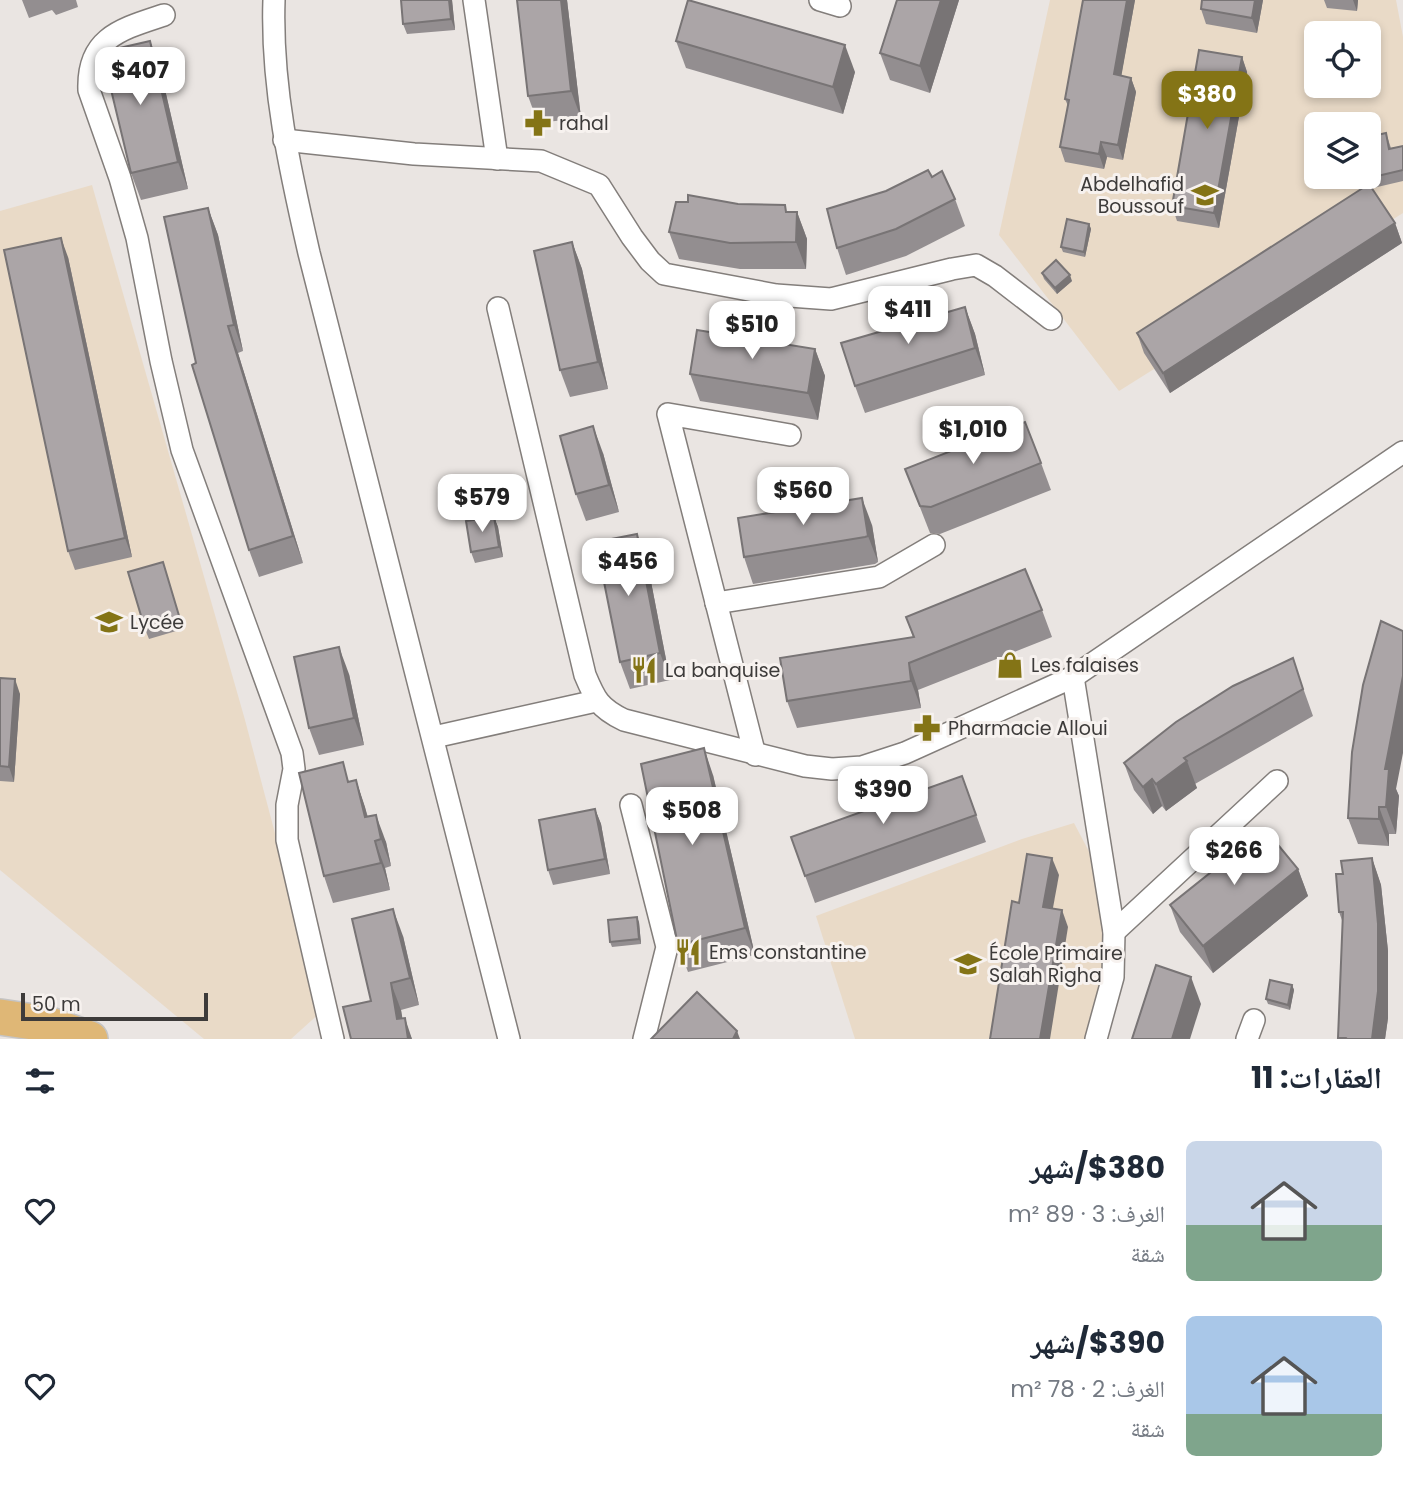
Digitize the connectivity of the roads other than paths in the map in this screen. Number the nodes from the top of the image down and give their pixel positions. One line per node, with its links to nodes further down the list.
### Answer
1 (274, 0): 4 (street)
2 (474, 0): 5 (street)
3 (164, 15): 21 (street)
4 (284, 140): 5 (street); 14 (street)
5 (497, 159): 7 (street)
6 (498, 308): 13 (street)
7 (1051, 318)
8 (790, 435): 11 (street)
9 (1403, 452): 12 (street)
10 (934, 545): 11 (street)
11 (716, 603): 15 (street)
12 (1073, 677): 15 (street); 18 (street)
13 (596, 701): 14 (street); 15 (street)
14 (434, 737): 22 (street)
15 (755, 755)
16 (1277, 780): 18 (street)
17 (631, 805): 23 (street)
18 (1115, 932): 24 (street)
19 (0, 1017): 20 (highway)
20 (90, 1039)
21 (333, 1039)
22 (509, 1039)
23 (644, 1039)
24 (1096, 1039)

